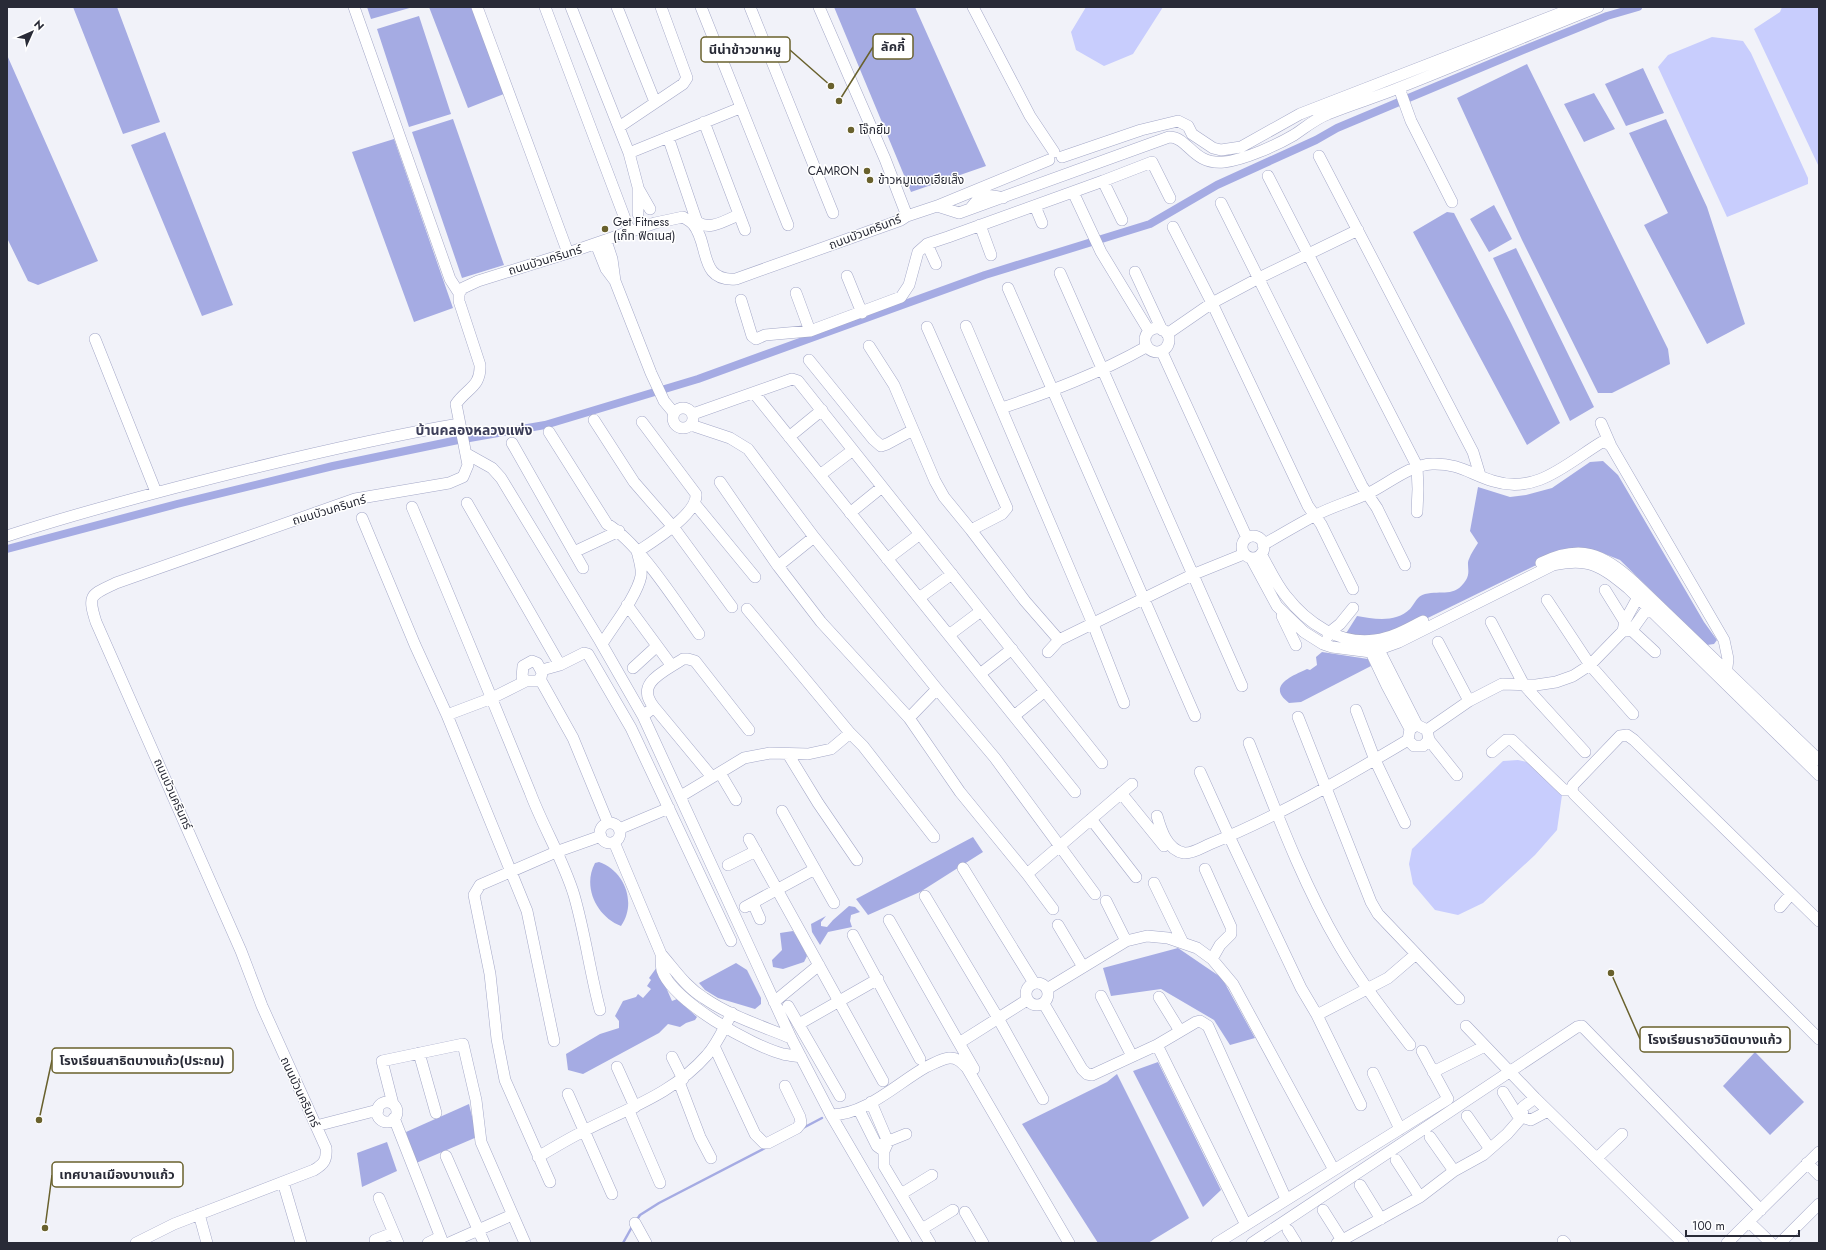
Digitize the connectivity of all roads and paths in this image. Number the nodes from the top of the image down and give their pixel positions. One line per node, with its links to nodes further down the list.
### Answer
1 (354, 7): 55 (street)
2 (477, 7): 46 (street)
3 (545, 7): 43 (street)
4 (571, 7): 17 (street)
5 (617, 7): 14 (street)
6 (661, 7): 14 (street)
7 (701, 7): 15 (street)
8 (750, 7): 31 (street)
9 (819, 7): 34 (street, ถนนบัวนครินทร์)
10 (973, 7): 20 (street)
11 (1576, 7): 20 (street)
12 (1598, 7): 13 (street)
13 (1402, 95): 27 (street); 29 (street)
14 (655, 102): 17 (street)
15 (740, 108): 16 (street); 38 (street)
16 (704, 122): 18 (street); 32 (street)
17 (619, 126): 19 (street)
18 (668, 137): 19 (street); 32 (street)
19 (629, 153): 24 (street)
20 (1055, 156): 29 (street)
21 (1319, 156): 42 (street)
22 (1268, 176): 48 (street)
23 (1103, 181): 25 (street); 26 (street); 36 (street)
24 (638, 187): 33 (street); 35 (street)
25 (1073, 192): 30 (street); 63 (street)
26 (1170, 198)
27 (1452, 202)
28 (1221, 203): 53 (street)
29 (937, 206): 34 (street)
30 (1035, 206): 37 (street); 39 (street)
31 (833, 213)
32 (738, 214): 41 (street)
33 (652, 216): 34 (street, ถนนบัวนครินทร์); 35 (street, ถนนบัวนครินทร์)
34 (907, 216)
35 (641, 220): 43 (street, ถนนบัวนครินทร์)
36 (1122, 220)
37 (1042, 223)
38 (788, 225)
39 (980, 225): 45 (street); 47 (street)
40 (1173, 227): 58 (street)
41 (745, 230)
42 (1358, 230): 48 (street); 90 (street)
43 (630, 232): 44 (street, ถนนบัวนครินทร์)
44 (601, 243): 46 (street, ถนนบัวนครินทร์); 75 (street)
45 (927, 244): 49 (street); 59 (street)
46 (568, 253): 55 (street, ถนนบัวนครินทร์)
47 (991, 254)
48 (1308, 254): 53 (street); 88 (street)
49 (936, 264)
50 (1135, 272): 64 (street)
51 (1060, 273): 70 (street)
52 (847, 276): 59 (street)
53 (1259, 278): 58 (street); 94 (street)
54 (1008, 288): 71 (street)
55 (459, 293): 80 (street, ถนนบัวนครินทร์)
56 (796, 293): 62 (street)
57 (741, 300): 62 (street)
58 (1212, 303): 64 (street); 100 (street)
59 (862, 312): 62 (street)
60 (966, 326): 73 (street)
61 (927, 327): 103 (street)
62 (810, 331)
63 (1148, 331): 64 (street); 67 (street)
64 (1164, 332): 68 (street)
65 (96, 339): 93 (street)
66 (869, 346): 81 (street)
67 (1146, 347): 68 (street); 70 (street)
68 (1162, 352): 108 (street)
69 (809, 360): 81 (street)
70 (1103, 370): 71 (street); 117 (street)
71 (1053, 390): 73 (street); 123 (street)
72 (754, 393): 74 (street); 76 (street); 83 (street)
73 (1002, 408): 134 (street)
74 (822, 410): 83 (street); 87 (street)
75 (674, 413): 76 (street); 76 (street)
76 (692, 419): 107 (street)
77 (594, 420): 102 (street)
78 (642, 422): 96 (street)
79 (1601, 423): 85 (street)
80 (459, 426): 86 (street, ถนนบัวนครินทร์); 93 (street)
81 (913, 430): 103 (street)
82 (549, 432): 104 (street)
83 (789, 437): 89 (street)
84 (512, 443): 109 (street)
85 (1611, 446): 90 (street); 154 (street)
86 (466, 450): 142 (street); 303 (street, ถนนบัวนครินทร์)
87 (853, 450): 89 (street); 92 (street)
88 (1417, 466): 90 (street); 94 (street); 98 (street)
89 (820, 475): 99 (street)
90 (1480, 475)
91 (720, 482): 114 (street)
92 (882, 487): 99 (street); 105 (street)
93 (156, 492): 106 (street)
94 (1367, 493): 100 (street); 113 (street)
95 (467, 503): 151 (street)
96 (695, 504): 102 (street); 118 (street)
97 (412, 507): 163 (street)
98 (1417, 512)
99 (850, 513): 112 (street)
100 (1315, 516): 111 (street); 119 (street)
101 (362, 518): 169 (street)
102 (674, 528): 110 (street); 128 (street)
103 (971, 530): 140 (street)
104 (619, 531): 109 (street); 110 (street)
105 (920, 534): 112 (street); 116 (street)
106 (7, 536)
107 (814, 537): 114 (street); 161 (street)
108 (1247, 538): 111 (street); 111 (street)
109 (574, 552): 115 (street)
110 (637, 552): 126 (street); 138 (street)
111 (1255, 552): 117 (street); 127 (street); 132 (street)
112 (887, 559): 122 (street)
113 (1405, 565)
114 (778, 566): 174 (street)
115 (583, 568)
116 (952, 574): 122 (street); 131 (street)
117 (1192, 575): 123 (street); 159 (street)
118 (754, 577)
119 (1354, 589)
120 (1605, 590): 135 (street)
121 (1641, 594): 125 (street); 135 (street); 146 (street)
122 (919, 598): 139 (street)
123 (1143, 600): 134 (street); 172 (street)
124 (1548, 600): 152 (street)
125 (1651, 604): 135 (street); 154 (street); 160 (street)
126 (627, 605): 142 (street); 145 (street)
127 (1277, 606): 136 (street); 143 (street)
128 (732, 607)
129 (1353, 608): 137 (street)
130 (747, 609): 177 (street)
131 (981, 611): 139 (street); 147 (street)
132 (1309, 621): 136 (street); 137 (street)
133 (1491, 622): 158 (street)
134 (1093, 624): 140 (street); 165 (street)
135 (1627, 627): 149 (street); 152 (street)
136 (1304, 632): 144 (street)
137 (1330, 632): 144 (street); 146 (street)
138 (699, 634)
139 (949, 635): 156 (street)
140 (1059, 640): 148 (street)
141 (1438, 642): 164 (street)
142 (602, 644): 170 (street)
143 (1296, 644)
144 (1323, 644): 146 (street)
145 (657, 646): 150 (street); 153 (street)
146 (1373, 646): 176 (street)
147 (1012, 649): 156 (street); 162 (street)
148 (1048, 652)
149 (1655, 652)
150 (669, 662)
151 (560, 665): 155 (street); 197 (street)
152 (1590, 665): 158 (street); 168 (street)
153 (633, 668)
154 (1726, 671): 160 (street); 184 (street)
155 (541, 674): 157 (street); 157 (street); 203 (street)
156 (980, 674): 171 (street)
157 (526, 681): 163 (street)
158 (1524, 685): 164 (street); 181 (street)
159 (1242, 686)
160 (1728, 687): 189 (street)
161 (937, 689): 174 (street); 210 (street)
162 (1045, 691): 171 (street); 185 (street)
163 (492, 698): 169 (street); 213 (street)
164 (1469, 701): 178 (street)
165 (1124, 703)
166 (654, 707): 170 (street); 175 (street); 187 (street)
167 (1356, 710): 183 (street)
168 (1633, 714)
169 (447, 715): 219 (street)
170 (643, 716): 195 (street)
171 (1014, 716): 193 (street)
172 (1194, 716)
173 (1298, 717): 191 (street)
174 (909, 718): 220 (street)
175 (749, 730)
176 (1412, 731): 178 (street); 178 (street); 183 (street)
177 (850, 733): 182 (street); 207 (street)
178 (1428, 735): 188 (street)
179 (1249, 743): 199 (street)
180 (1492, 752): 192 (street)
181 (1585, 752)
182 (788, 754): 187 (street); 214 (street)
183 (1375, 760): 191 (street); 202 (street)
184 (1819, 760)
185 (1102, 763)
186 (1200, 772): 206 (street)
187 (716, 775): 195 (street); 196 (street)
188 (1457, 775)
189 (1819, 775)
190 (1132, 784): 194 (street)
191 (1326, 786): 199 (street); 240 (street)
192 (1572, 790): 225 (street); 265 (street)
193 (1076, 792)
194 (1121, 793): 201 (street); 212 (street)
195 (681, 796): 253 (street)
196 (736, 800)
197 (669, 808): 204 (street); 236 (street)
198 (782, 811): 217 (street)
199 (1276, 813): 206 (street); 247 (street)
200 (1157, 816): 206 (street)
201 (1091, 820): 210 (street); 221 (street)
202 (1405, 823)
203 (608, 824): 204 (street); 205 (street)
204 (619, 829): 209 (street)
205 (601, 836): 209 (street); 213 (street)
206 (1229, 836): 258 (street)
207 (934, 837)
208 (749, 839): 211 (street)
209 (614, 842): 239 (street)
210 (1060, 846): 220 (street); 224 (street)
211 (756, 851): 215 (street); 223 (street)
212 (1168, 851)
213 (556, 852): 219 (street); 256 (street)
214 (857, 860)
215 (728, 866)
216 (963, 868): 245 (street)
217 (815, 869): 223 (street); 228 (street)
218 (1205, 869): 241 (street)
219 (512, 872): 266 (street); 313 (street)
220 (1027, 874): 230 (street)
221 (1136, 877)
222 (1154, 883): 238 (street)
223 (777, 889): 231 (street); 242 (street)
224 (1095, 894)
225 (1792, 894): 229 (street); 233 (street)
226 (925, 896): 259 (street)
227 (1106, 901): 237 (street)
228 (834, 903)
229 (1780, 907)
230 (1052, 908)
231 (760, 918)
232 (888, 920): 267 (street)
233 (1819, 921)
234 (1058, 925): 243 (street)
235 (853, 935): 244 (street)
236 (730, 941)
237 (1126, 941): 238 (street); 243 (street)
238 (1183, 943): 241 (street)
239 (661, 954): 257 (street); 261 (street)
240 (1416, 954): 247 (street); 250 (street)
241 (1212, 959): 318 (street)
242 (819, 965): 252 (street); 253 (street)
243 (1083, 967): 246 (street)
244 (878, 979): 252 (street); 277 (street)
245 (1034, 983): 246 (street); 251 (street)
246 (1047, 989): 254 (street)
247 (1367, 989): 258 (street); 269 (street)
248 (1101, 996): 275 (street)
249 (1159, 997): 263 (street)
250 (1459, 999)
251 (1027, 1000): 254 (street); 259 (street)
252 (838, 1001): 260 (street); 283 (street)
253 (774, 1002): 264 (street)
254 (1044, 1004): 275 (street)
255 (788, 1006): 260 (street)
256 (600, 1010)
257 (732, 1013): 261 (street); 264 (street)
258 (1316, 1014): 292 (street)
259 (998, 1018): 267 (street); 289 (street)
260 (799, 1024): 287 (street)
261 (725, 1026): 270 (street); 274 (street)
262 (1466, 1026): 271 (street)
263 (1180, 1031): 268 (street); 330 (street)
264 (791, 1038): 274 (street)
265 (1819, 1039)
266 (554, 1041)
267 (959, 1043): 302 (street)
268 (1157, 1045): 275 (street); 341 (street)
269 (1410, 1045)
270 (714, 1046): 282 (street); 284 (street)
271 (1486, 1046): 279 (street); 280 (street)
272 (1422, 1051): 279 (street)
273 (419, 1053): 291 (street); 297 (street); 337 (street)
274 (801, 1056): 298 (street)
275 (1132, 1056)
276 (672, 1057): 282 (street)
277 (920, 1059)
278 (617, 1067): 293 (street)
279 (1433, 1072): 304 (street)
280 (1509, 1072): 288 (street); 334 (street); 362 (street)
281 (1373, 1073): 304 (street)
282 (681, 1081): 293 (street); 314 (street)
283 (883, 1081)
284 (785, 1086)
285 (1503, 1092): 301 (street)
286 (568, 1094): 305 (street)
287 (840, 1096)
288 (1535, 1098): 296 (street); 301 (street)
289 (1044, 1099)
290 (871, 1102): 295 (street); 309 (street); 360 (street)
291 (393, 1104): 294 (street); 300 (street)
292 (1361, 1105)
293 (632, 1109): 305 (street); 324 (street)
294 (378, 1110): 300 (street); 303 (street)
295 (859, 1110): 298 (street); 309 (street)
296 (1548, 1111): 301 (street); 315 (street)
297 (436, 1113)
298 (831, 1115): 357 (street)
299 (1467, 1116): 310 (street)
300 (394, 1118): 347 (street)
301 (1521, 1118): 310 (street)
302 (1002, 1119)
303 (316, 1126): 322 (street, ถนนบัวนครินทร์)
304 (1400, 1129): 318 (street)
305 (584, 1131): 313 (street); 326 (street)
306 (906, 1134): 309 (street)
307 (1622, 1134): 315 (street)
308 (1430, 1137): 319 (street)
309 (883, 1146): 327 (street)
310 (1490, 1149): 319 (street)
311 (1819, 1152): 317 (street)
312 (446, 1156): 343 (street)
313 (538, 1157): 323 (street)
314 (711, 1158)
315 (1597, 1158): 364 (street)
316 (1396, 1160): 328 (street)
317 (1807, 1163): 321 (street); 334 (street)
318 (1334, 1170): 330 (street)
319 (1454, 1171): 328 (street)
320 (932, 1175): 327 (street)
321 (1819, 1175)
322 (283, 1182): 336 (street, ถนนบัวนครินทร์); 351 (street)
323 (550, 1182)
324 (660, 1183)
325 (1360, 1185): 338 (street)
326 (612, 1194)
327 (901, 1194): 342 (street)
328 (1420, 1197): 338 (street)
329 (378, 1198): 345 (street)
330 (1286, 1199): 341 (street)
331 (1819, 1204): 367 (street)
332 (953, 1210): 342 (street)
333 (1323, 1210): 348 (street)
334 (1761, 1210): 339 (street)
335 (964, 1212): 359 (street)
336 (199, 1214): 349 (street, ถนนบัวนครินทร์); 350 (street)
337 (512, 1215): 343 (street); 355 (street)
338 (1381, 1219): 348 (street)
339 (1749, 1222): 365 (street); 366 (street)
340 (635, 1223): 356 (street)
341 (1246, 1225): 361 (street)
342 (922, 1229): 358 (street)
343 (479, 1230): 347 (street); 354 (street)
344 (1288, 1230): 363 (street)
345 (392, 1233): 346 (street); 352 (street)
346 (375, 1240)
347 (444, 1241): 353 (street)
348 (1339, 1242)
349 (136, 1243)
350 (207, 1243)
351 (301, 1243)
352 (398, 1243)
353 (428, 1243)
354 (484, 1243)
355 (525, 1243)
356 (646, 1243)
357 (906, 1243)
358 (930, 1243)
359 (983, 1243)
360 (1069, 1243)
361 (1218, 1243)
362 (1252, 1243)
363 (1296, 1243)
364 (1683, 1243)
365 (1727, 1243)
366 (1771, 1243)
367 (1780, 1243)

